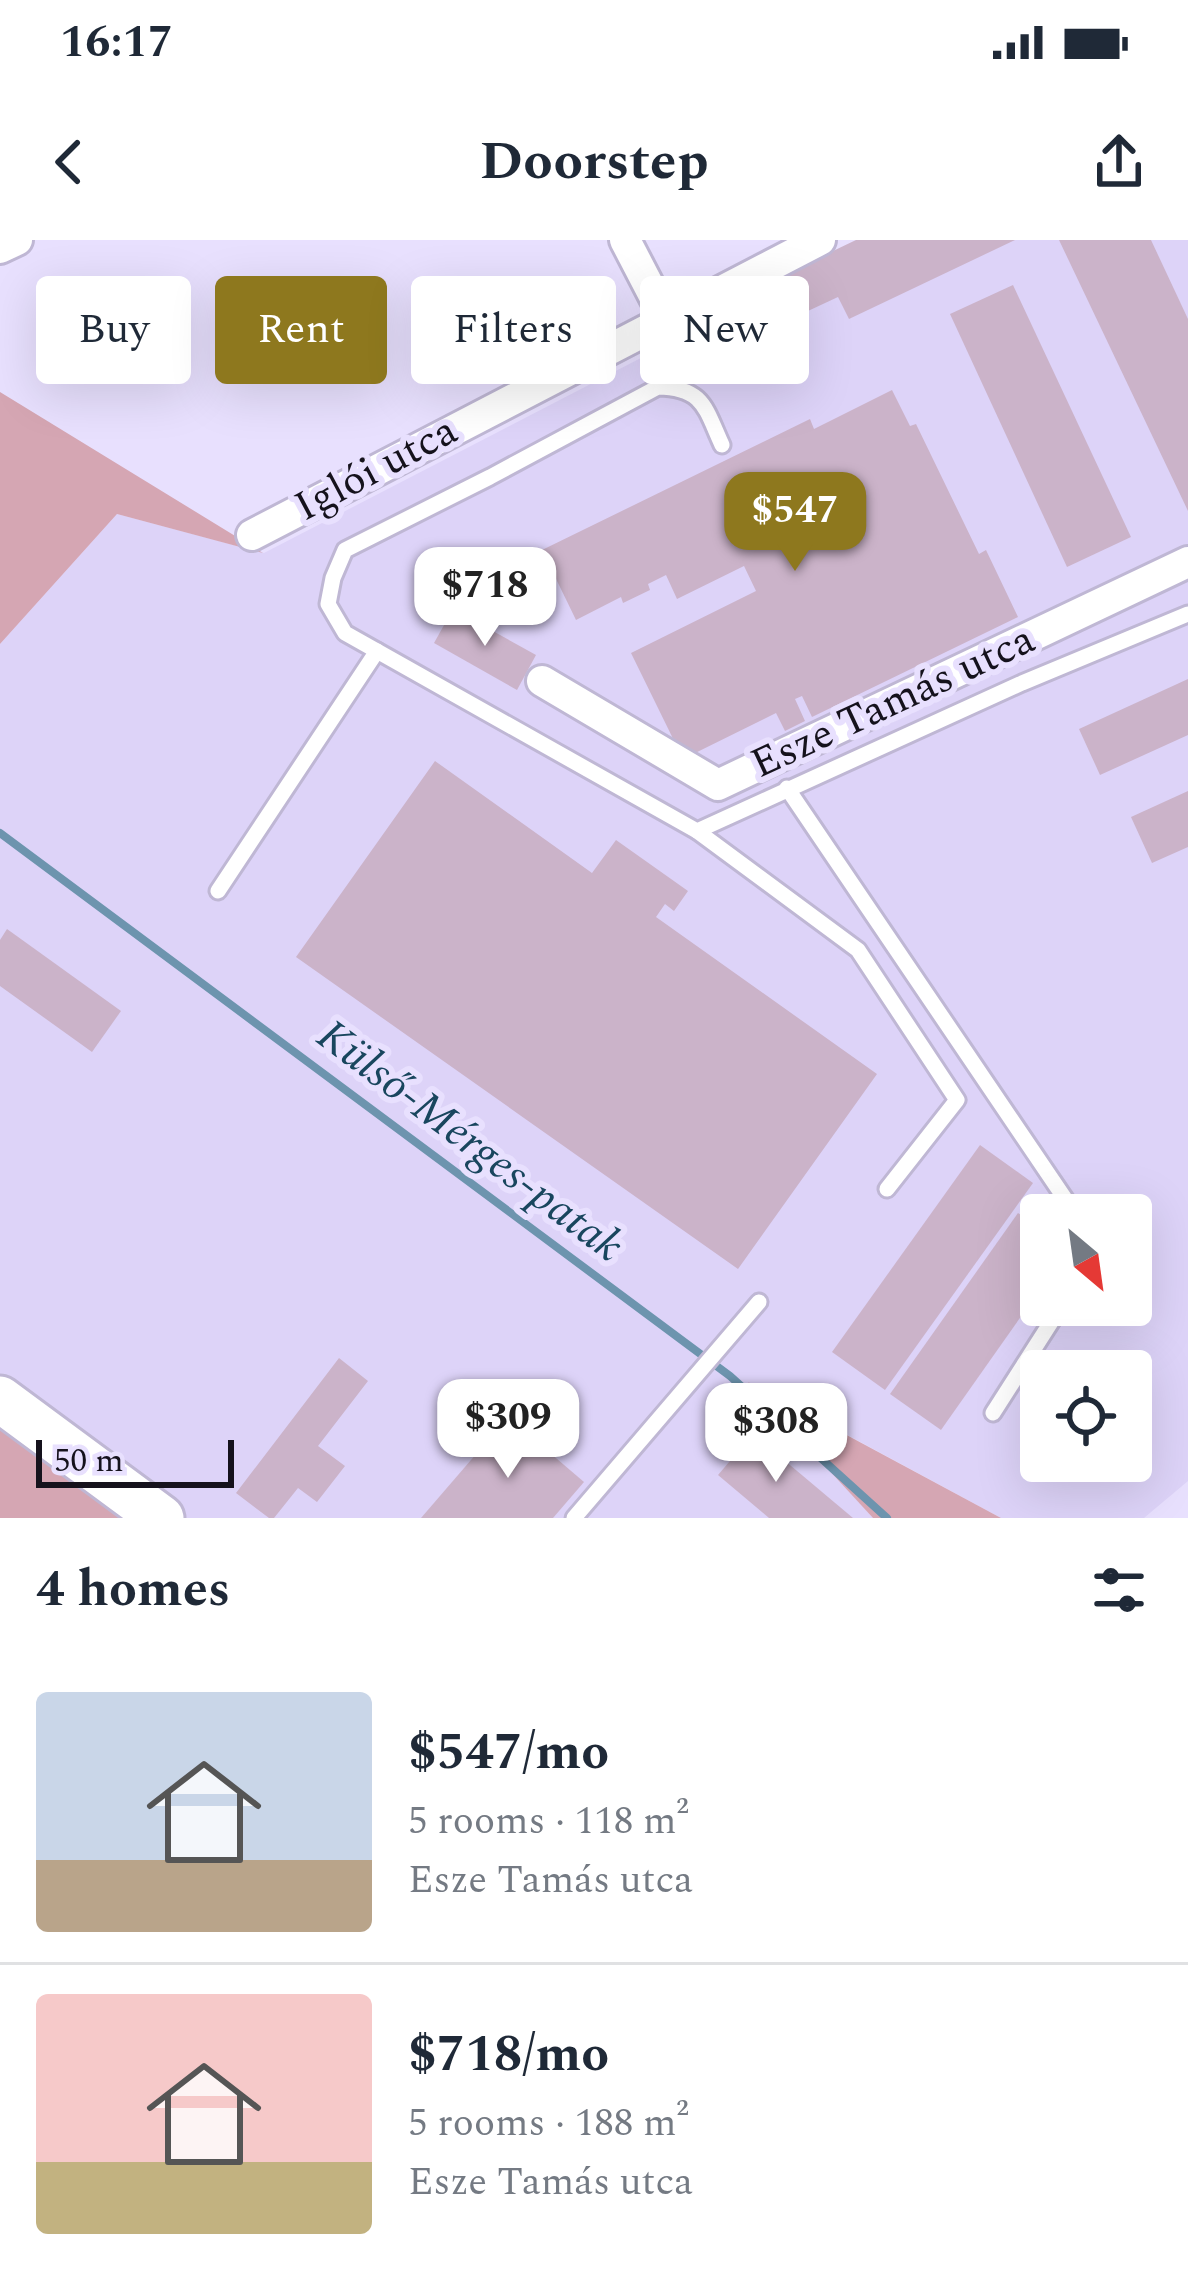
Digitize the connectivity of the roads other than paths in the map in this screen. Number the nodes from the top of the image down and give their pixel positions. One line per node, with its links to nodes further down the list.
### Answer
1 (17, 240): 4 (street)
2 (625, 240): 5 (street)
3 (820, 240): 6 (street, Iglói utca)
4 (0, 248)
5 (644, 276)
6 (748, 276)
7 (640, 330): 9 (street, Iglói utca)
8 (722, 445): 12 (lane)
9 (252, 535)
10 (1188, 562): 13 (street, Esze Tamás utca)
11 (1188, 614): 14 (lane)
12 (377, 651): 15 (lane); 16 (lane)
13 (542, 681)
14 (787, 788): 15 (lane); 18 (lane)
15 (697, 831): 17 (lane)
16 (218, 891)
17 (887, 1189)
18 (1062, 1194)
19 (759, 1302): 24 (lane)
20 (1049, 1326): 22 (lane)
21 (0, 1399): 23 (main road)
22 (994, 1413)
23 (161, 1518)
24 (574, 1518)

